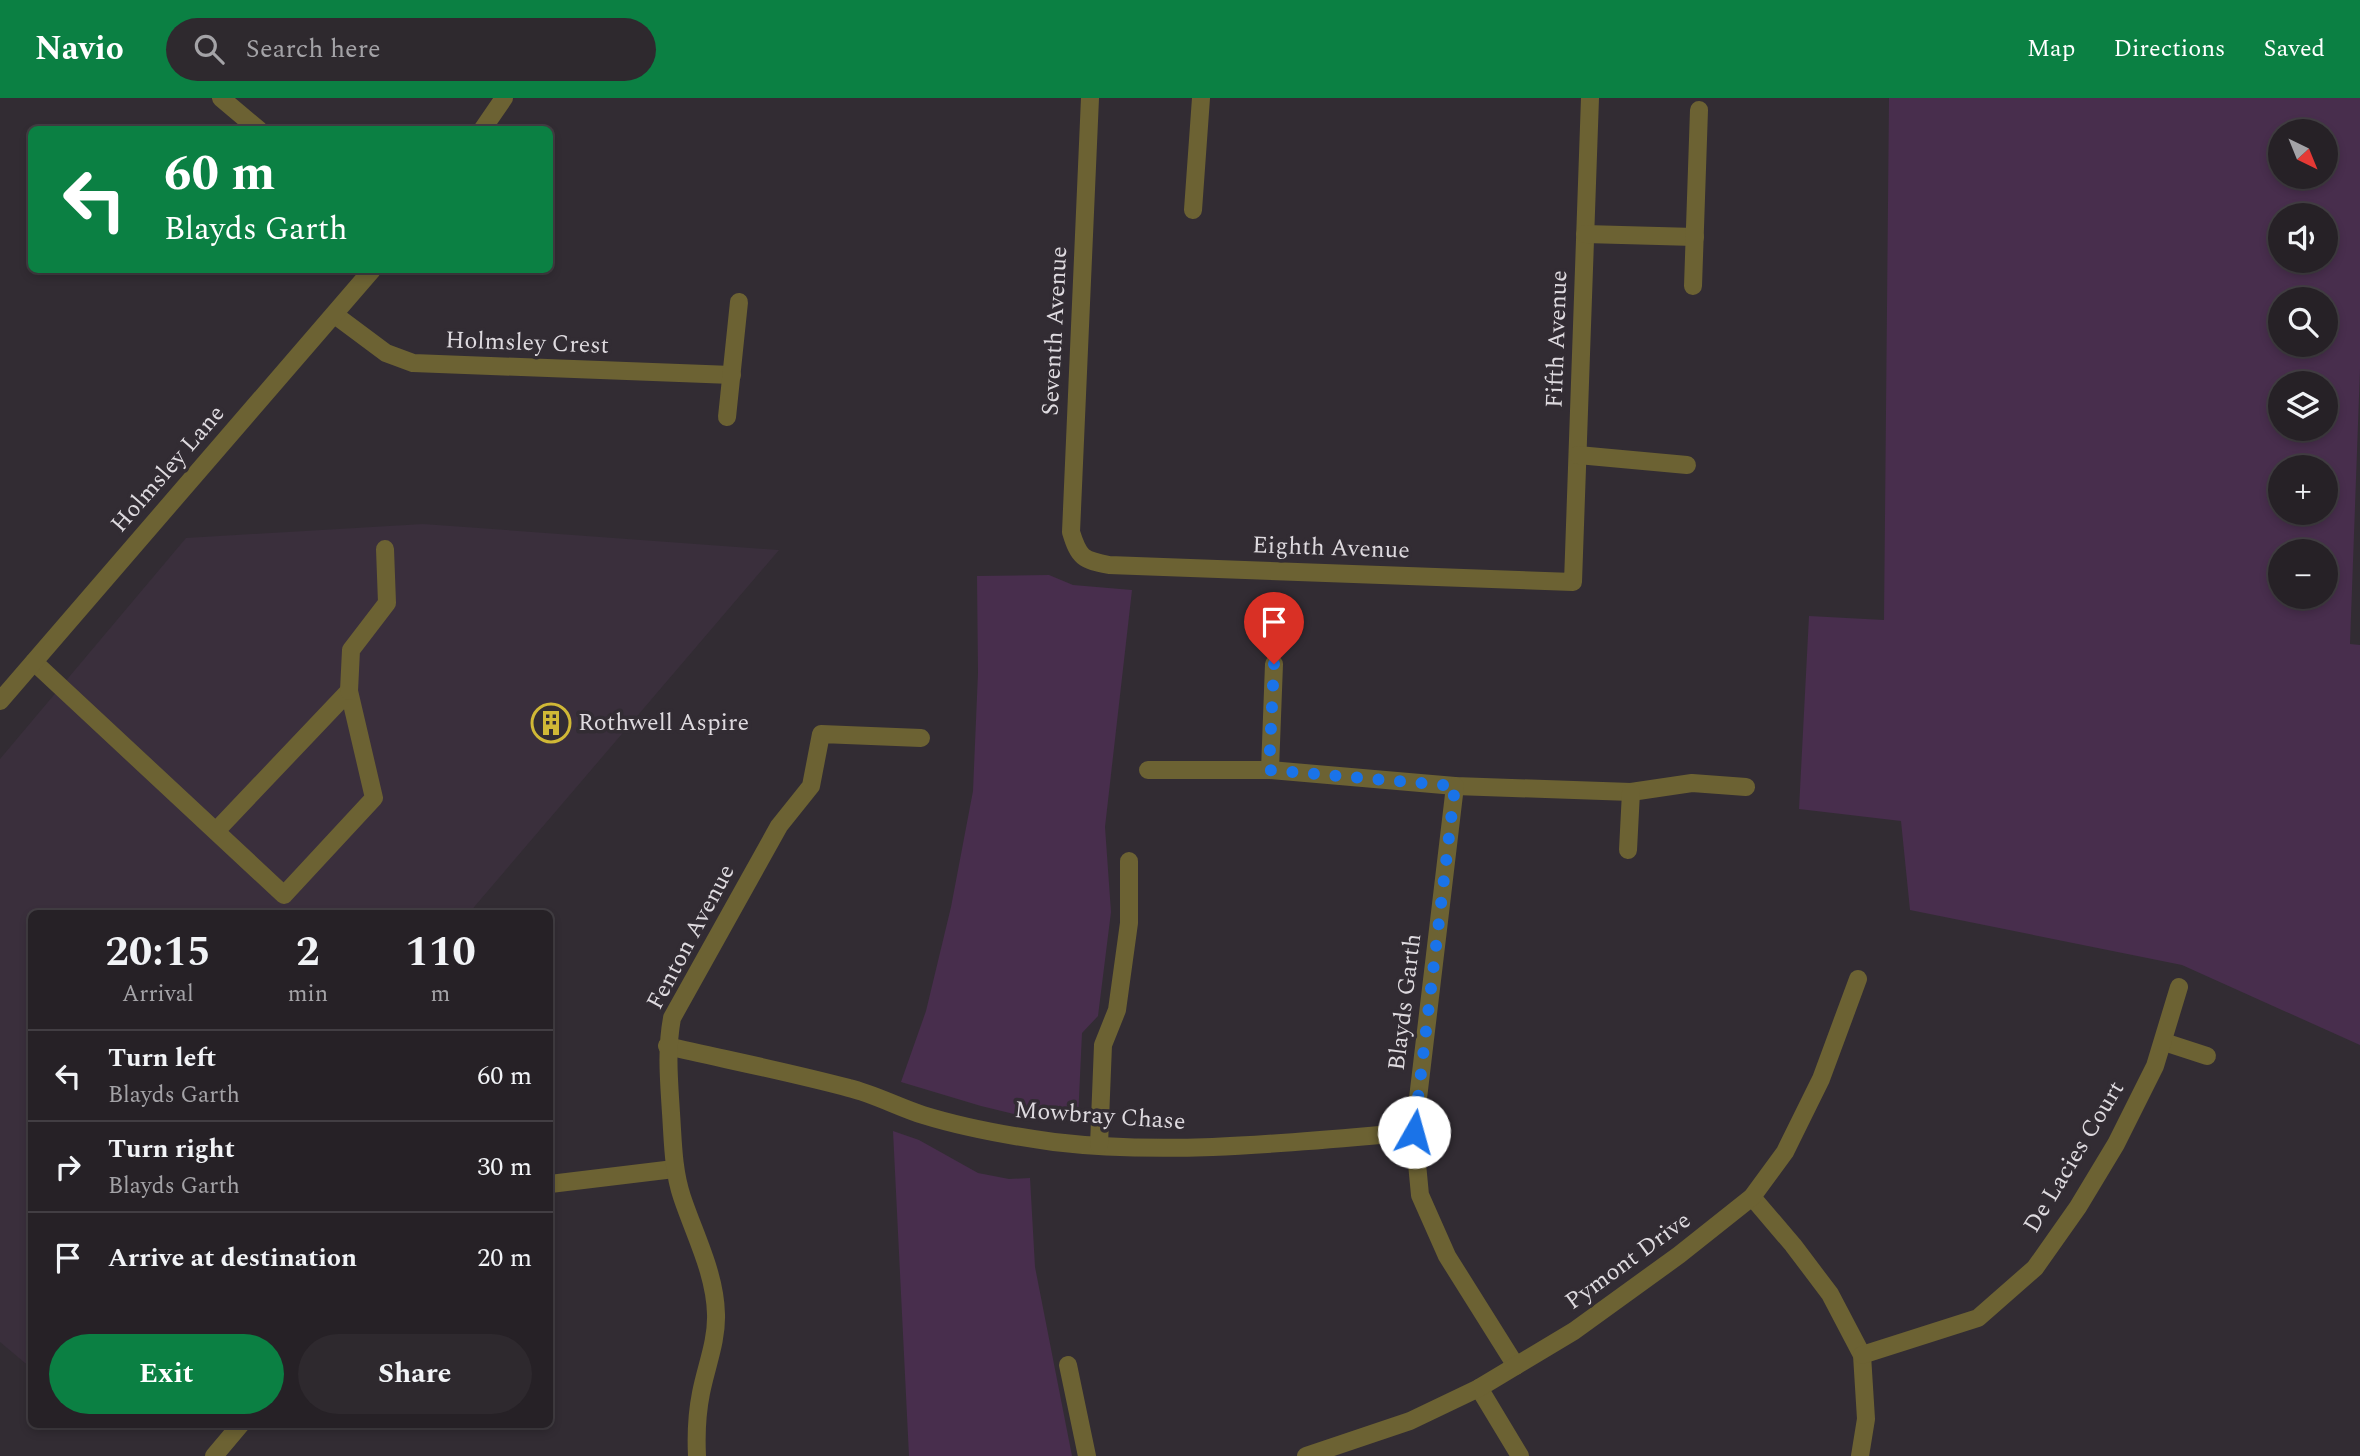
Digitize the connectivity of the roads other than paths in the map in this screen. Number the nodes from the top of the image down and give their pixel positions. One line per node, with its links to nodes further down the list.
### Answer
1 (221, 98): 7 (street)
2 (504, 98): 8 (street)
3 (1090, 98): 21 (street, Seventh Avenue)
4 (1201, 98): 9 (street)
5 (1590, 98): 10 (street, Fifth Avenue)
6 (1699, 110): 11 (street)
7 (254, 126)
8 (485, 126)
9 (1194, 210)
10 (1585, 234): 11 (street); 18 (street, Fifth Avenue)
11 (1695, 237): 13 (street)
12 (370, 273): 15 (street, Holmsley Lane)
13 (1693, 286)
14 (738, 302): 16 (street)
15 (335, 315): 16 (street, Holmsley Crest); 23 (street, Holmsley Lane)
16 (732, 375): 17 (street)
17 (727, 416)
18 (1578, 455): 19 (street); 22 (street, Fifth Avenue)
19 (1687, 465)
20 (385, 549): 25 (street)
21 (1087, 561): 22 (street, Eighth Avenue)
22 (1573, 582)
23 (34, 662): 26 (street, Holmsley Lane); 33 (street)
24 (1274, 664): 29 (street)
25 (349, 691): 33 (street); 33 (street)
26 (0, 701)
27 (922, 737): 39 (street, Fenton Avenue)
28 (1149, 770): 29 (street)
29 (1269, 770): 30 (street)
30 (1455, 786): 32 (street); 41 (street, Blayds Garth)
31 (1746, 787): 32 (street)
32 (1631, 792): 34 (street)
33 (216, 831)
34 (1628, 850)
35 (1129, 861): 42 (street)
36 (1858, 979): 45 (street, Pymont Drive)
37 (2179, 987): 38 (street, De Lacies Court)
38 (2164, 1042): 40 (street); 46 (street, De Lacies Court)
39 (667, 1046): 42 (street, Mowbray Chase); 43 (street, Fenton Avenue)
40 (2207, 1056)
41 (1414, 1132): 42 (street, Mowbray Chase); 48 (street, Blayds Garth)
42 (1099, 1145)
43 (674, 1168): 44 (street); 52 (street, Fenton Avenue)
44 (553, 1184)
45 (1752, 1198): 46 (street); 48 (street, Pymont Drive)
46 (1863, 1355): 56 (street)
47 (1068, 1365): 53 (street)
48 (1516, 1366): 49 (street, Pymont Drive)
49 (1479, 1388): 54 (street, Pymont Drive); 55 (street)
50 (238, 1428): 51 (street)
51 (214, 1456)
52 (697, 1456)
53 (1087, 1456)
54 (1306, 1456)
55 (1520, 1456)
56 (1860, 1456)

